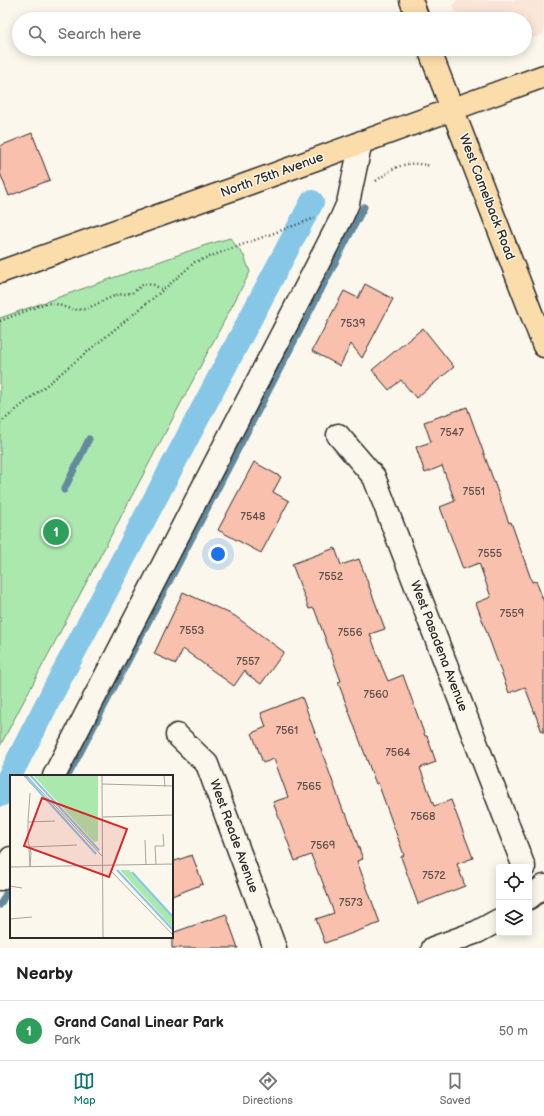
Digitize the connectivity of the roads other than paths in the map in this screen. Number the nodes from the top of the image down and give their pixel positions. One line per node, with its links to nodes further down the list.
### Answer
1 (411, 0): 2 (main road)
2 (415, 12)
3 (432, 56): 5 (main road, West Camelback Road)
4 (544, 76): 5 (main road, North 75th Avenue)
5 (453, 109): 6 (main road, North 75th Avenue); 8 (main road, West Camelback Road)
6 (361, 142): 7 (main road, North 75th Avenue); 11 (street)
7 (0, 272)
8 (544, 346)
9 (338, 435): 13 (street, West Pasadena Avenue)
10 (177, 734): 16 (street, West Reade Avenue)
11 (55, 775)
12 (10, 860): 14 (street)
13 (523, 864)
14 (0, 879)
15 (496, 922): 17 (street)
16 (275, 948)
17 (433, 948)

